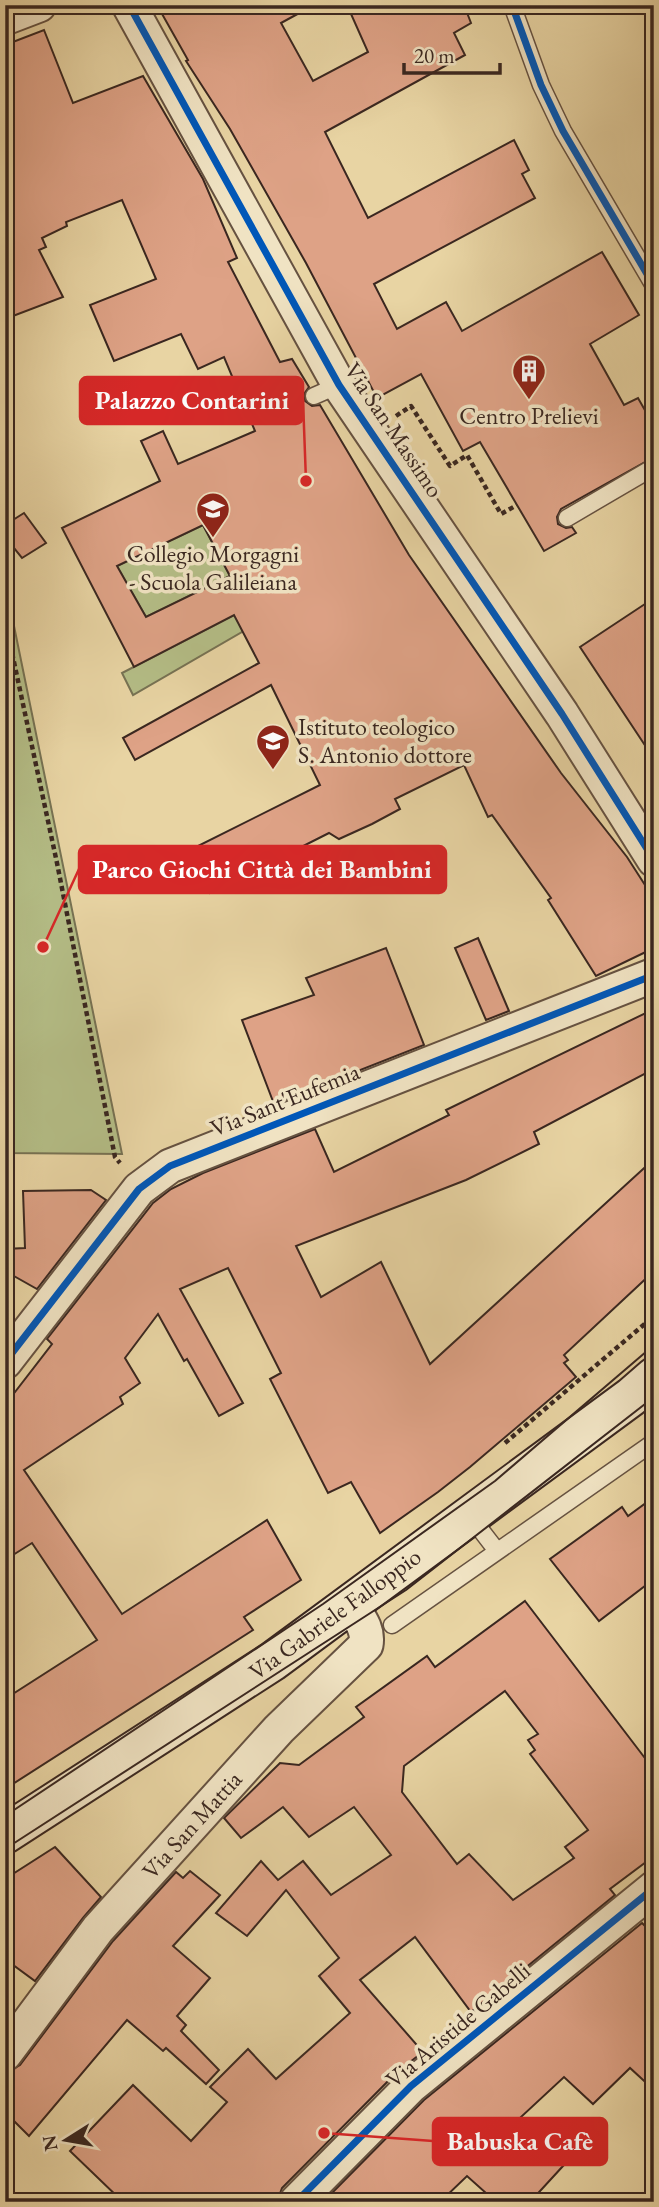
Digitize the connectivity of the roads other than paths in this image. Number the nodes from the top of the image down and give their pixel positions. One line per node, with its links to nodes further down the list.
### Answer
1 (40, 5): 4 (street)
2 (129, 5): 8 (street, Via San Massimo)
3 (512, 5): 5 (lane)
4 (5, 18)
5 (654, 286)
6 (654, 467): 7 (lane)
7 (567, 518)
8 (654, 860)
9 (654, 975): 10 (street, Via Sant'Eufemia)
10 (5, 1362)
11 (654, 1377): 13 (street, Via Gabriele Falloppio)
12 (654, 1442): 14 (lane)
13 (470, 1516): 14 (lane); 15 (street, Via Gabriele Falloppio)
14 (497, 1551): 16 (lane)
15 (351, 1605): 17 (street, Via Gabriele Falloppio); 19 (street, Via San Mattia)
16 (392, 1625)
17 (5, 1834)
18 (654, 1888): 20 (street, Via Aristide Gabelli)
19 (5, 2054)
20 (296, 2202)

